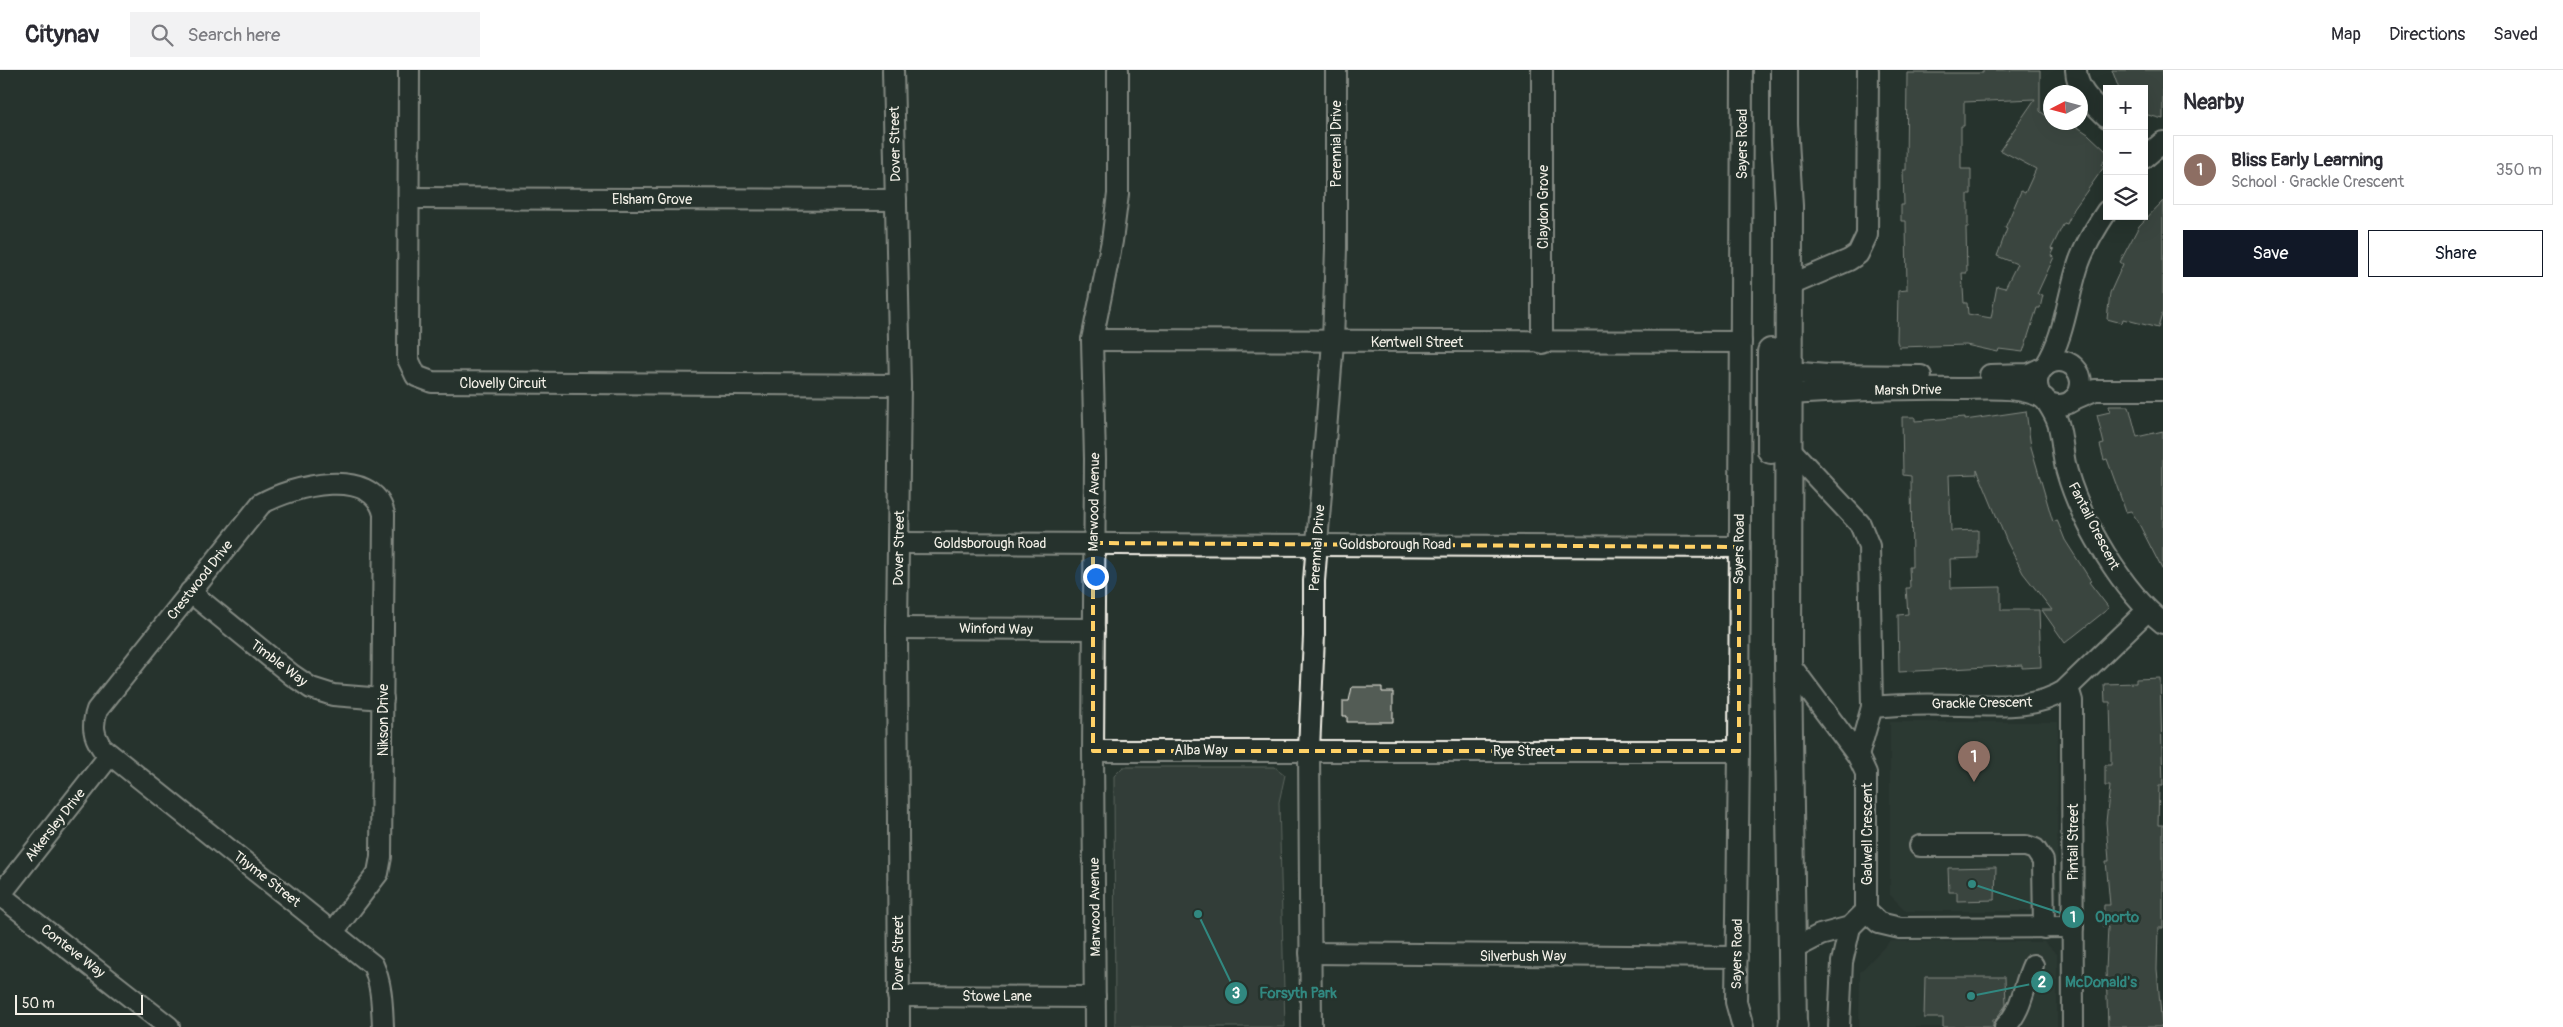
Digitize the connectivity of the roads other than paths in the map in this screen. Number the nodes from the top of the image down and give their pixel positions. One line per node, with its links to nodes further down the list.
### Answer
1 (409, 70): 14 (street, Clovelly Circuit)
2 (893, 70): 15 (street, Dover Street)
3 (1118, 70): 19 (street, Marwood Avenue)
4 (1336, 70): 20 (street, Perennial Drive)
5 (1542, 70): 22 (street, Claydon Grove)
6 (1742, 70): 21 (street, Sayers Road)
7 (1784, 70): 11 (main road)
8 (1868, 70): 17 (street)
9 (2076, 70): 10 (street)
10 (2103, 113)
11 (1784, 124): 17 (main road); 26 (main road)
12 (2163, 142): 13 (street)
13 (2148, 154)
14 (409, 198): 15 (street, Elsham Grove); 27 (street, Clovelly Circuit)
15 (896, 200): 27 (street, Dover Street)
16 (2103, 217): 18 (street)
17 (1788, 286): 26 (main road)
18 (2063, 324): 23 (street); 24 (street)
19 (1092, 340): 20 (street, Kentwell Street); 35 (street, Marwood Avenue)
20 (1333, 342): 22 (street, Kentwell Street); 36 (street, Perennial Drive)
21 (1741, 342): 22 (street, Kentwell Street); 37 (street, Sayers Road)
22 (1542, 343)
23 (2045, 366): 24 (street); 26 (street, Marsh Drive); 29 (street)
24 (2074, 367): 25 (street); 30 (street)
25 (2163, 378)
26 (1780, 383): 29 (street, Marsh Drive); 32 (main road); 69 (main road)
27 (900, 385): 34 (street, Dover Street)
28 (2163, 390): 30 (street)
29 (2044, 399): 30 (street); 31 (street, Fantail Crescent)
30 (2074, 399): 31 (street, Fantail Crescent)
31 (2062, 442): 39 (street, Fantail Crescent)
32 (1789, 448): 42 (main road); 45 (street)
33 (376, 495): 38 (street, Crestwood Drive); 44 (street, Nikson Drive)
34 (900, 543): 35 (street, Goldsborough Road); 40 (street, Dover Street)
35 (1093, 543): 36 (street, Goldsborough Road); 41 (street, Marwood Avenue)
36 (1316, 544): 37 (street, Goldsborough Road); 46 (street, Perennial Drive)
37 (1739, 547): 48 (street, Sayers Road)
38 (190, 592): 44 (street, Timble Way); 49 (street, Crestwood Drive)
39 (2155, 617): 43 (street, Grackle Crescent)
40 (897, 628): 41 (street, Winford Way); 61 (street, Dover Street)
41 (1094, 630): 47 (street, Marwood Avenue)
42 (1788, 662): 50 (street, Gadwell Crescent); 58 (main road)
43 (2068, 688): 45 (street, Grackle Crescent); 55 (street, Pintail Street)
44 (383, 698): 57 (street, Nikson Drive)
45 (1872, 707): 50 (street)
46 (1309, 750): 47 (street, Alba Way); 48 (street, Rye Street); 59 (street, Perennial Drive)
47 (1093, 751): 62 (street, Marwood Avenue)
48 (1739, 751): 60 (street, Sayers Road)
49 (110, 755): 52 (street, Akkersley Drive); 57 (street, Thyme Street)
50 (1858, 756): 53 (street, Gadwell Crescent)
51 (1920, 846): 56 (street)
52 (0, 895): 63 (street, Conteve Way)
53 (1866, 912): 54 (street); 56 (street)
54 (1850, 927): 58 (street); 70 (street)
55 (2073, 927): 56 (street); 73 (street, Pintail Street)
56 (2044, 928)
57 (333, 932): 64 (street, Thyme Street)
58 (1791, 950): 69 (main road)
59 (1310, 953): 60 (street, Silverbush Way); 67 (street, Perennial Drive)
60 (1737, 957): 68 (street, Sayers Road)
61 (898, 996): 62 (street, Stowe Lane); 65 (street, Dover Street)
62 (1095, 996): 66 (street, Marwood Avenue)
63 (169, 1027)
64 (382, 1027)
65 (899, 1027)
66 (1095, 1027)
67 (1311, 1027)
68 (1743, 1027)
69 (1789, 1027)
70 (1839, 1027)
71 (2005, 1027): 72 (street)
72 (2022, 1027)
73 (2073, 1027)

